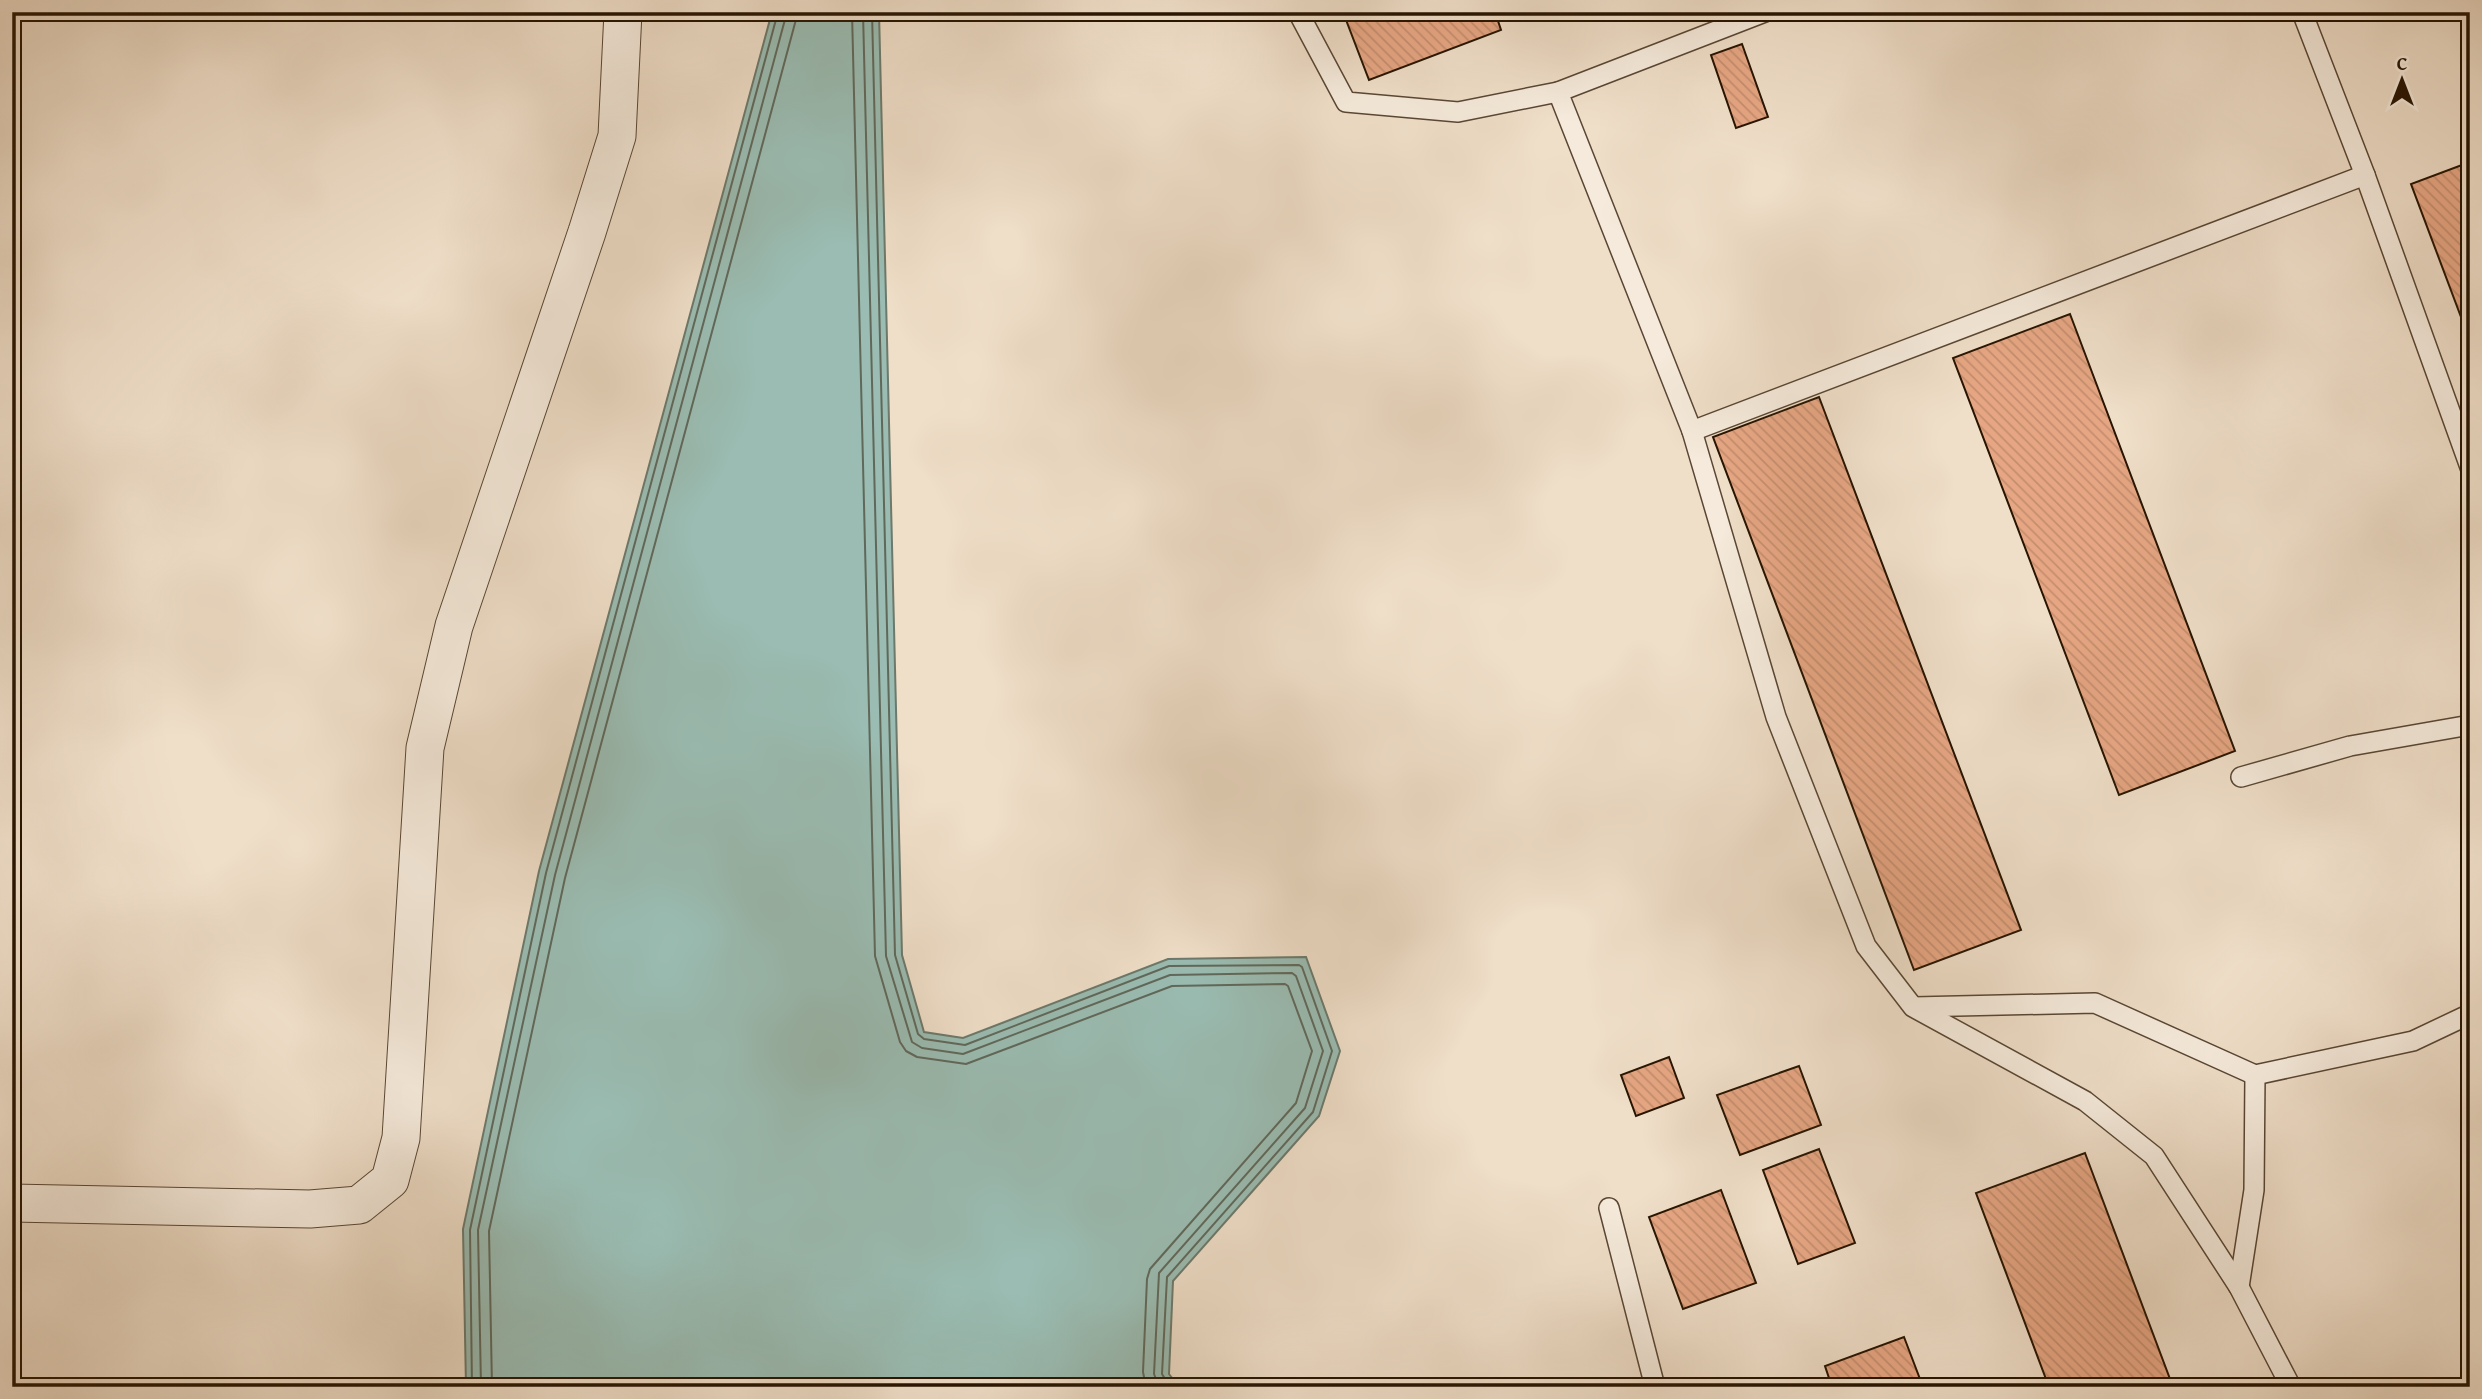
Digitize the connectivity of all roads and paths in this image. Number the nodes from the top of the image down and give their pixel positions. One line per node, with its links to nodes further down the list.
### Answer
1 (622, 12): 14 (street)
2 (1298, 12): 5 (lane)
3 (1765, 12): 5 (lane)
4 (2302, 12): 6 (lane)
5 (1558, 92): 7 (lane)
6 (2365, 175): 7 (lane); 8 (lane)
7 (1692, 431): 11 (lane)
8 (2470, 467)
9 (2470, 725): 10 (lane)
10 (2241, 777)
11 (1913, 1007): 13 (lane); 16 (lane)
12 (2470, 1014): 13 (lane)
13 (2255, 1075): 16 (lane)
14 (12, 1203)
15 (1609, 1208): 17 (lane)
16 (2239, 1287): 18 (lane)
17 (1655, 1387)
18 (2291, 1387)

